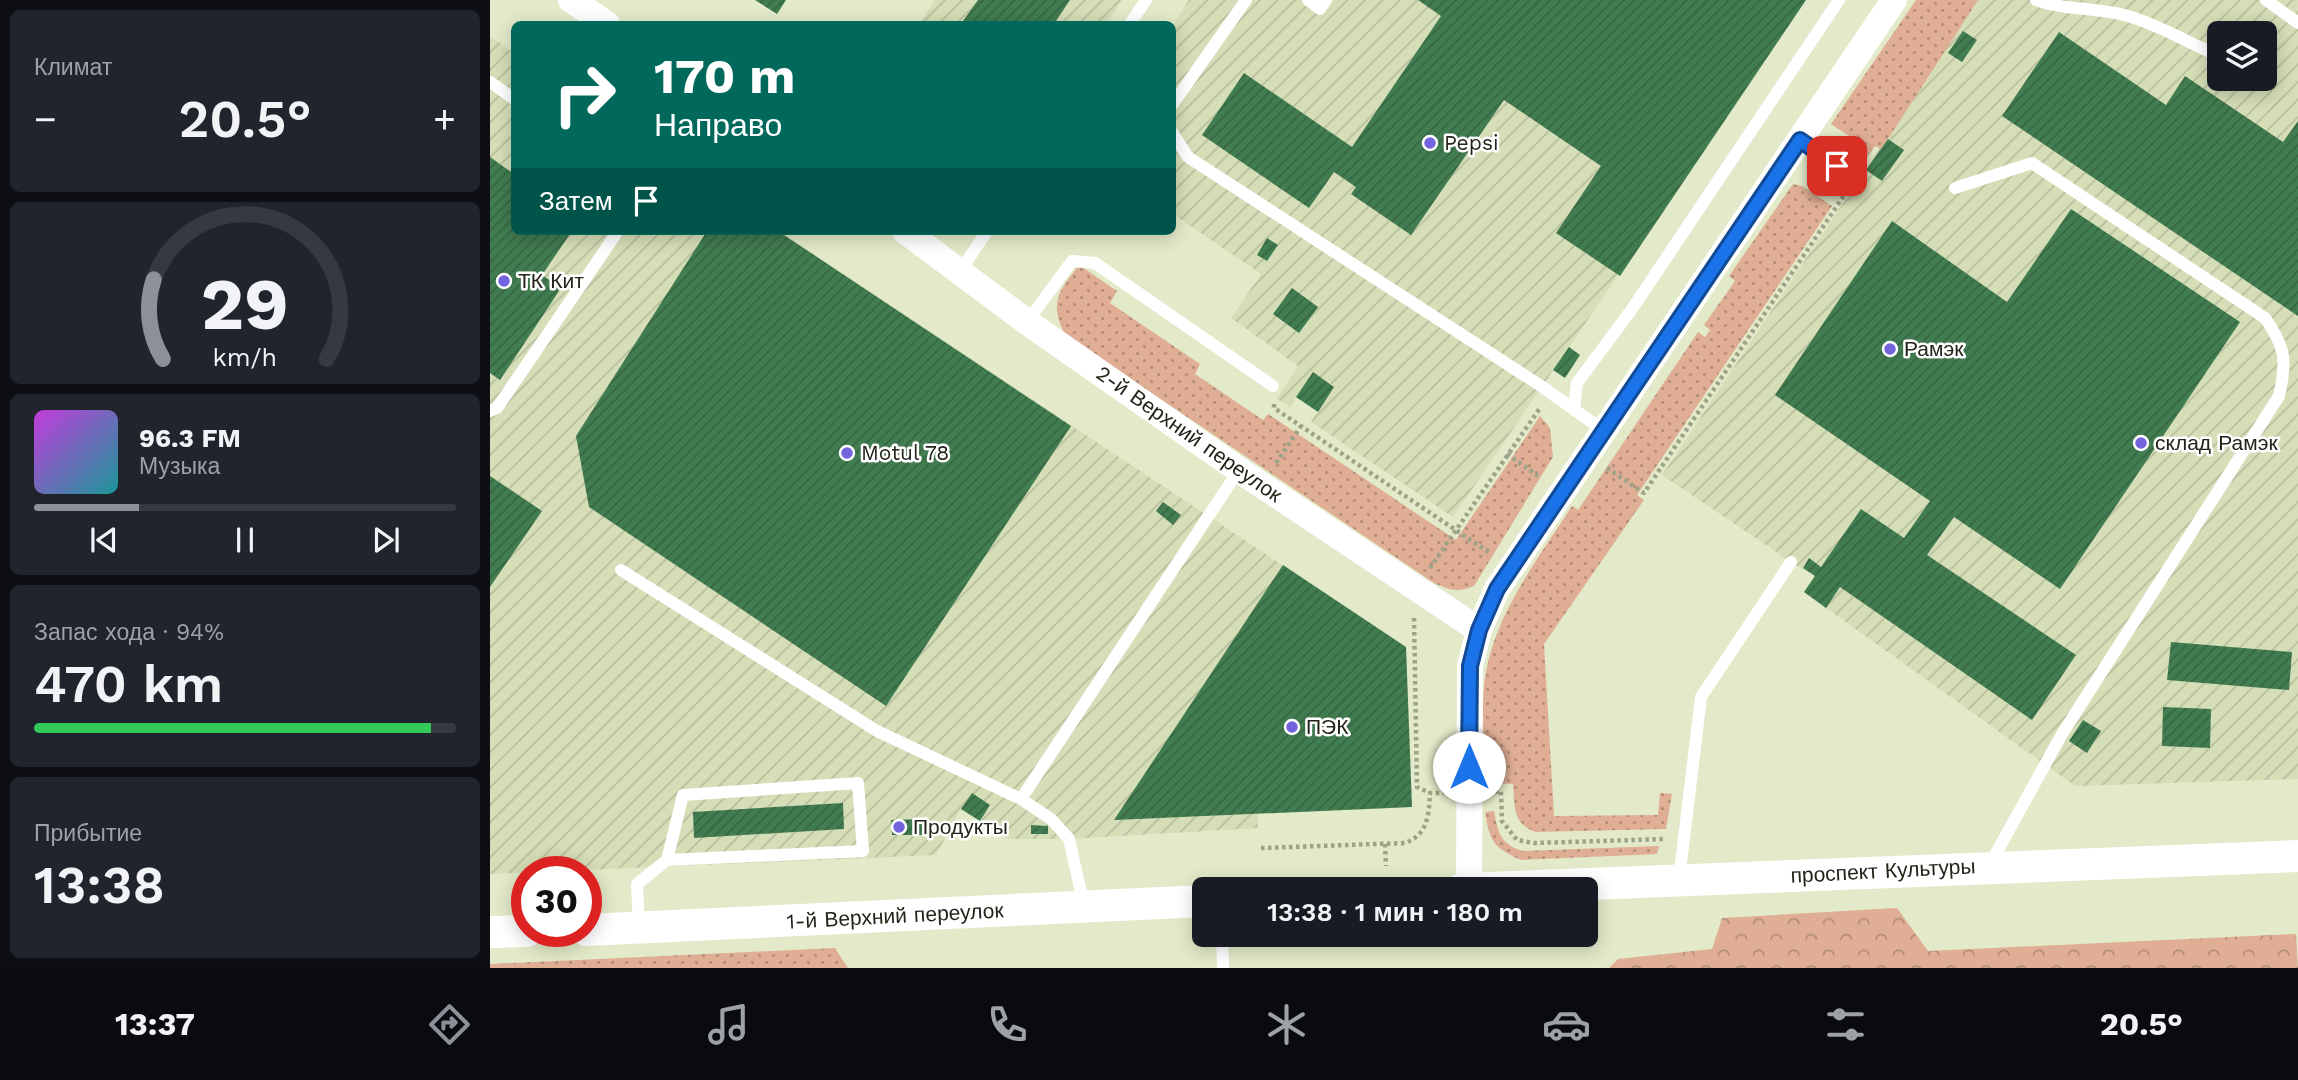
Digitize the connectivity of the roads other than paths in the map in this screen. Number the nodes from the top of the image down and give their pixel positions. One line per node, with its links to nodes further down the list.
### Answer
1 (572, 0): 10 (street)
2 (1146, 0): 11 (lane)
3 (1246, 0): 16 (lane)
4 (1308, 0): 5 (lane)
5 (1326, 0)
6 (1839, 0): 27 (lane)
7 (1894, 0): 18 (street)
8 (2036, 0): 13 (lane)
9 (2266, 0): 12 (lane)
10 (603, 21)
11 (1132, 21)
12 (2298, 23)
13 (2207, 51)
14 (490, 82): 15 (lane)
15 (511, 97)
16 (1176, 100)
17 (1176, 138): 27 (lane)
18 (1800, 140): 19 (lane); 29 (street)
19 (1857, 180)
20 (1955, 188): 37 (lane)
21 (615, 235): 28 (lane)
22 (911, 235): 24 (street, 2-й Верхний переулок)
23 (984, 235): 24 (lane)
24 (961, 270): 25 (street, 2-й Верхний переулок)
25 (1027, 322): 26 (lane); 30 (street, 2-й Верхний переулок)
26 (1273, 386)
27 (1574, 409): 29 (lane)
28 (490, 411)
29 (1603, 430): 33 (street)
30 (1240, 470): 33 (street, 2-й Верхний переулок); 34 (lane)
31 (1791, 562): 39 (lane)
32 (621, 570): 34 (lane)
33 (1479, 630): 38 (street)
34 (1021, 799): 42 (lane)
35 (2298, 856): 37 (street, проспект Культуры)
36 (667, 860): 36 (lane); 43 (lane)
37 (1989, 866): 39 (street, проспект Культуры)
38 (1469, 877)
39 (1679, 881): 40 (street, проспект Культуры)
40 (1598, 884)
41 (1192, 902): 42 (street, 1-й Верхний переулок)
42 (1084, 907): 43 (street, 1-й Верхний переулок)
43 (639, 929): 44 (street, 1-й Верхний переулок)
44 (602, 930)
45 (511, 931): 46 (street)
46 (490, 932)
47 (1222, 947): 48 (lane)
48 (1223, 968)

